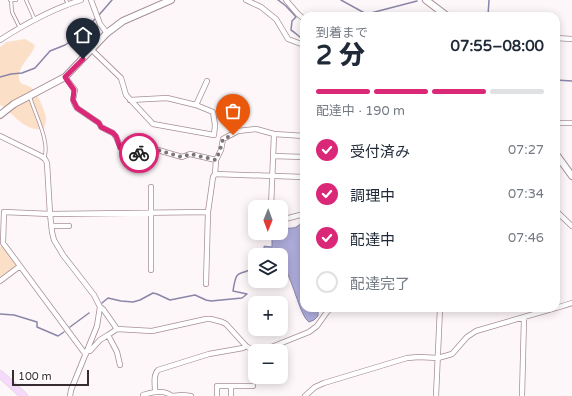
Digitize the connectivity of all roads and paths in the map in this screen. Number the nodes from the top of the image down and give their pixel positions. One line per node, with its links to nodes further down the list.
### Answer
1 (10, 0): 2 (lane); 14 (lane)
2 (16, 0)
3 (26, 0): 13 (lane)
4 (81, 0): 10 (street)
5 (91, 0): 15 (street)
6 (171, 0): 15 (main road)
7 (246, 0): 20 (street)
8 (286, 0): 12 (street)
9 (427, 0): 11 (main road)
10 (67, 2): 13 (street)
11 (442, 12)
12 (300, 16)
13 (35, 20): 14 (street)
14 (20, 28): 19 (street)
15 (107, 33): 21 (main road)
16 (0, 34): 19 (street)
17 (560, 38): 18 (street)
18 (572, 38)
19 (0, 40)
20 (300, 44)
21 (92, 50): 22 (main road); 25 (street)
22 (65, 77): 24 (main road); 36 (street)
23 (207, 81): 26 (street)
24 (30, 97): 27 (main road); 35 (lane)
25 (130, 100): 26 (street); 26 (street)
26 (196, 105)
27 (0, 114)
28 (560, 123): 29 (street)
29 (572, 123)
30 (274, 134): 32 (street); 33 (street); 36 (street)
31 (0, 136): 35 (street)
32 (300, 136)
33 (273, 156): 34 (street); 39 (street)
34 (300, 157)
35 (44, 158): 46 (street)
36 (216, 160): 38 (street)
37 (560, 160): 40 (main road)
38 (215, 174): 39 (street); 44 (street)
39 (272, 176): 41 (street); 43 (street)
40 (572, 176)
41 (300, 177)
42 (151, 187): 45 (street)
43 (271, 200)
44 (208, 212): 45 (street); 57 (street)
45 (152, 213): 46 (street); 55 (street)
46 (50, 214): 50 (street); 53 (street)
47 (300, 215): 49 (street)
48 (560, 215): 52 (street)
49 (288, 218)
50 (52, 226): 51 (street); 59 (street)
51 (70, 226)
52 (572, 226)
53 (2, 244): 54 (street)
54 (20, 266): 56 (street); 68 (street)
55 (151, 270)
56 (0, 281)
57 (206, 284)
58 (572, 303): 60 (street)
59 (100, 307): 65 (street); 68 (street)
60 (560, 307)
61 (327, 312): 67 (street)
62 (440, 312): 69 (street)
63 (543, 312): 64 (street)
64 (524, 318): 69 (street); 85 (street)
65 (117, 329): 66 (street); 67 (street)
66 (108, 335): 68 (street); 70 (street)
67 (246, 346): 74 (street)
68 (87, 352): 77 (street)
69 (438, 358): 83 (street); 84 (street)
70 (120, 365)
71 (0, 374): 76 (main road)
72 (231, 386): 73 (street); 81 (street); 82 (street)
73 (253, 386)
74 (155, 391): 78 (street); 79 (street)
75 (182, 395): 79 (street); 80 (street)
76 (24, 396)
77 (70, 396)
78 (143, 396)
79 (173, 396)
80 (190, 396)
81 (217, 396)
82 (231, 396)
83 (305, 396)
84 (436, 396)
85 (522, 396)

